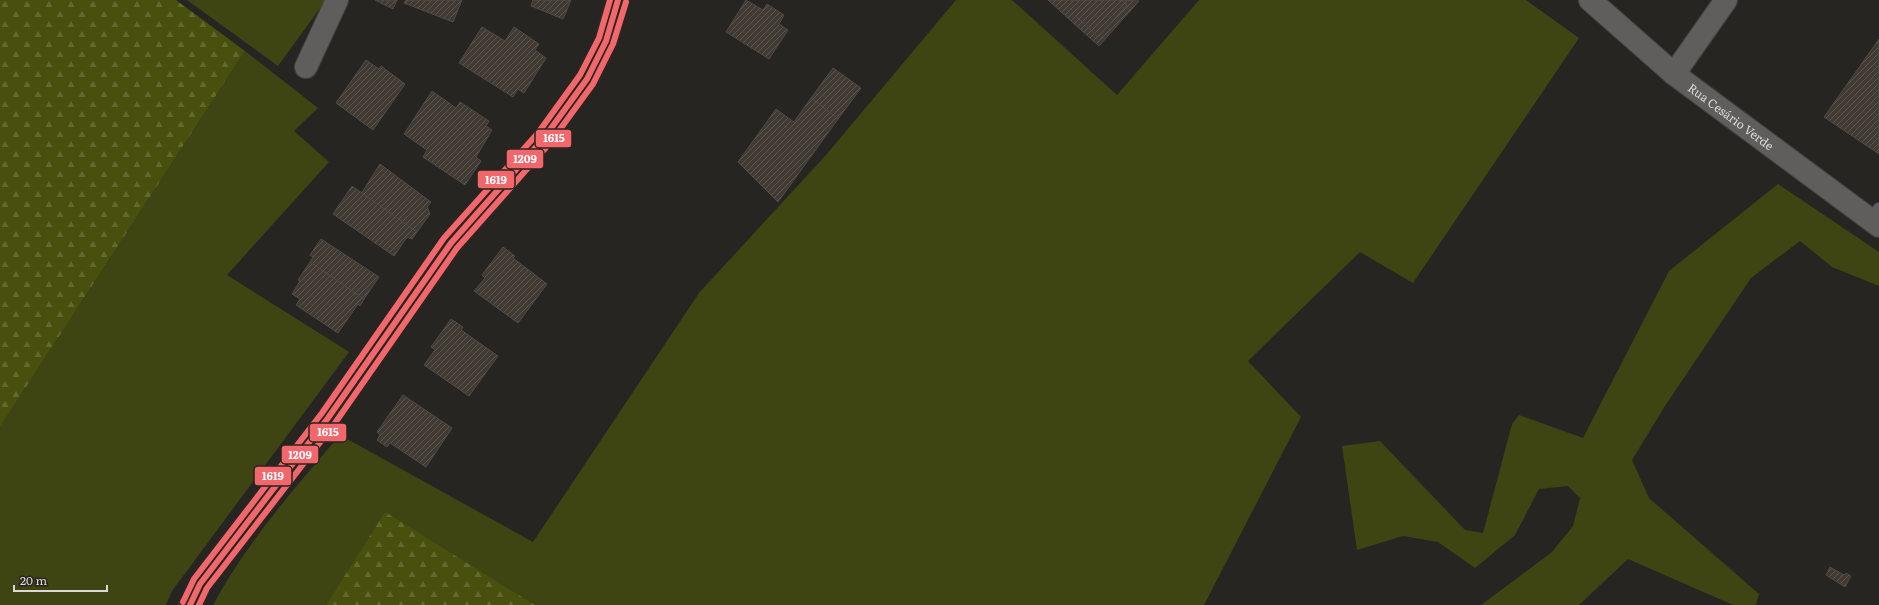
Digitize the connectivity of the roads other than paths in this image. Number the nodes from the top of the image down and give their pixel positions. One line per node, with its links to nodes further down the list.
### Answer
1 (337, 0): 5 (street)
2 (618, 0): 8 (street)
3 (1590, 0): 6 (street, Rua Cesário Verde)
4 (1726, 0): 6 (street)
5 (306, 68)
6 (1674, 74): 7 (street, Rua Cesário Verde)
7 (1876, 218)
8 (190, 605)

